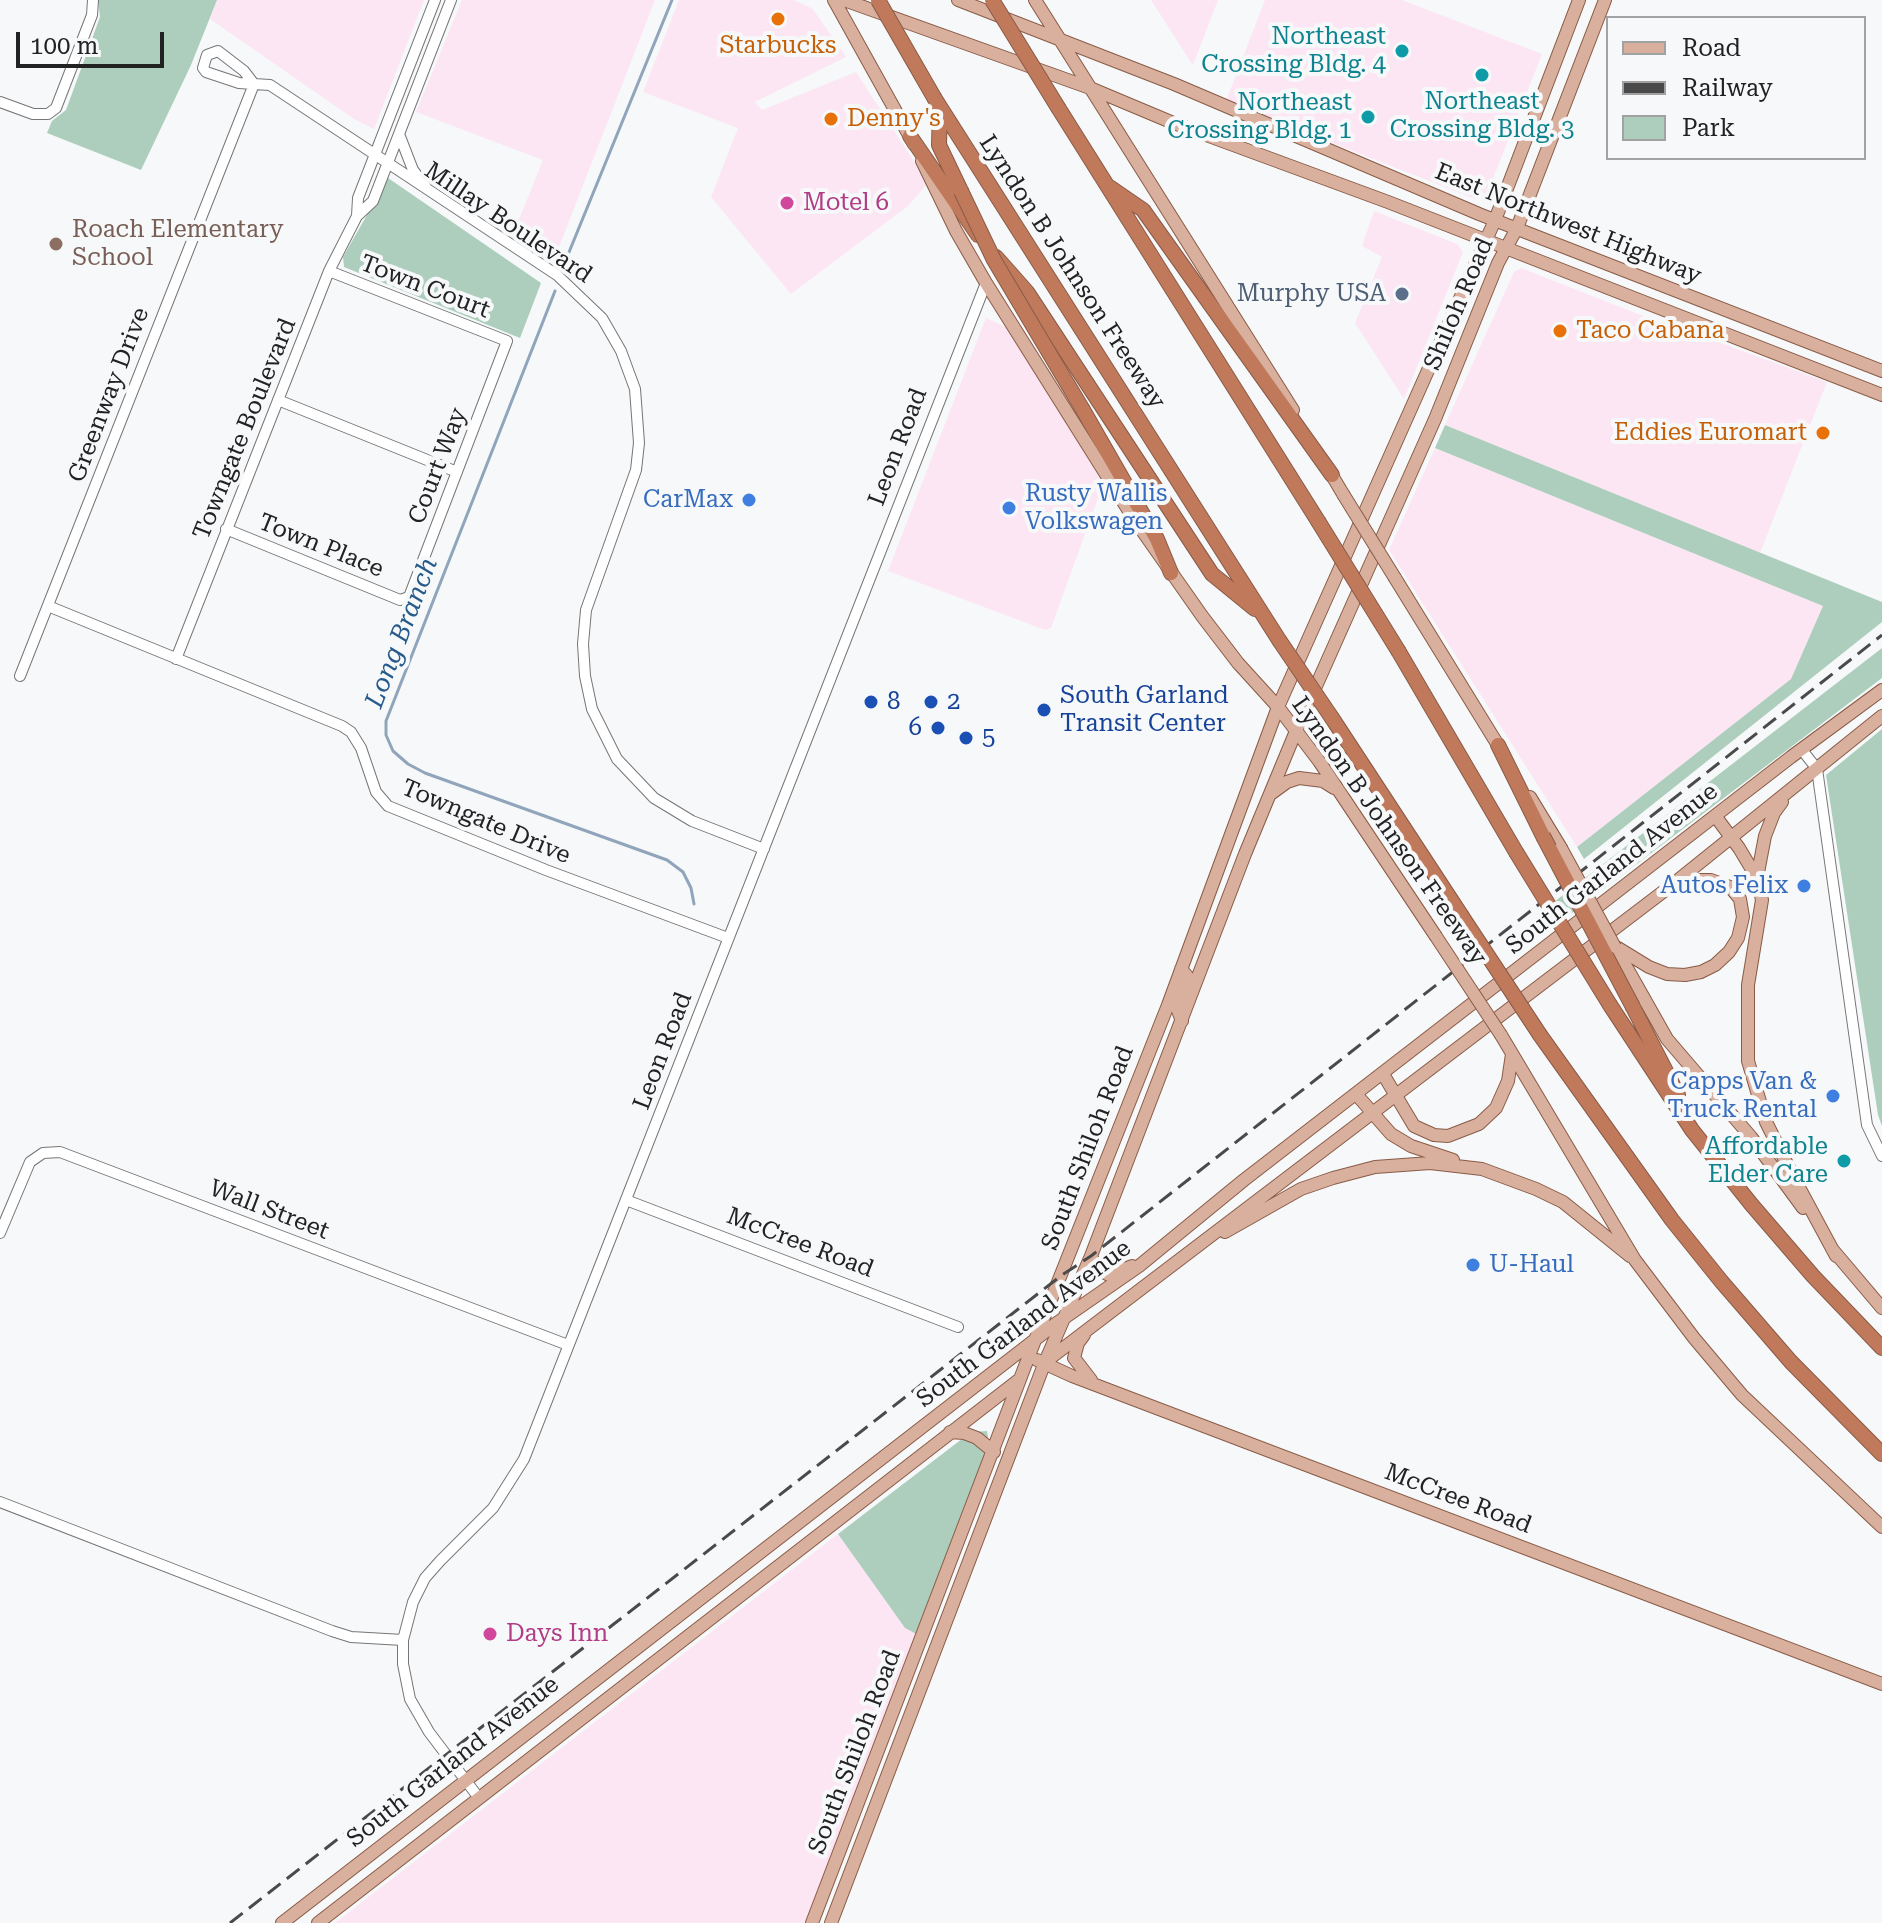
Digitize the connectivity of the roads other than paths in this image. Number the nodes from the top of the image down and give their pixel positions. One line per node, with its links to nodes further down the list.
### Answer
1 (93, 0): 18 (street)
2 (435, 0): 12 (street, Towngate Boulevard)
3 (451, 0): 13 (street, Towngate Boulevard)
4 (834, 0): 21 (main road, Lyndon B Johnson Freeway)
5 (844, 0): 17 (main road, East Northwest Highway)
6 (878, 0): 19 (highway, Lyndon B Johnson Freeway, bridge)
7 (958, 0): 14 (main road, East Northwest Highway)
8 (992, 0): 24 (highway, bridge)
9 (1579, 0): 27 (main road, Shiloh Road)
10 (1605, 0): 28 (main road, Shiloh Road)
11 (1038, 5): 14 (main road); 15 (main road)
12 (430, 12): 13 (street); 22 (street, Towngate Boulevard)
13 (444, 17): 20 (street, Towngate Boulevard)
14 (1062, 41): 15 (main road, East Northwest Highway); 17 (main road)
15 (1104, 56): 27 (main road, East Northwest Highway)
16 (254, 84): 16 (street); 22 (street); 46 (street, Greenway Drive)
17 (1090, 88): 29 (main road, East Northwest Highway); 40 (main road)
18 (0, 102)
19 (938, 103): 44 (highway, bridge); 47 (highway, Lyndon B Johnson Freeway)
20 (399, 133): 23 (street, Towngate Boulevard); 25 (street)
21 (910, 136): 32 (main road, Lyndon B Johnson Freeway); 47 (highway)
22 (374, 156): 23 (street, Millay Boulevard); 26 (street, Towngate Boulevard)
23 (387, 165): 25 (street, Millay Boulevard); 26 (street, Towngate Boulevard)
24 (1107, 185): 40 (highway); 78 (highway, bridge)
25 (429, 192): 63 (street, Millay Boulevard)
26 (357, 216): 31 (street, Towngate Boulevard)
27 (1495, 220): 28 (main road, East Northwest Highway); 29 (main road, Shiloh Road)
28 (1517, 228): 30 (main road, Shiloh Road); 33 (main road, East Northwest Highway)
29 (1485, 240): 30 (main road, East Northwest Highway); 41 (main road, Shiloh Road)
30 (1506, 249): 34 (main road, East Northwest Highway); 42 (main road, Shiloh Road)
31 (329, 271): 35 (street, Town Court); 38 (street, Towngate Boulevard)
32 (986, 283): 44 (main road, Lyndon B Johnson Freeway); 63 (street, Leon Road)
33 (1720, 308): 34 (main road); 36 (main road, East Northwest Highway)
34 (1712, 329): 37 (main road, East Northwest Highway)
35 (507, 341): 39 (street, Court Way)
36 (1881, 371): 37 (main road)
37 (1877, 393)
38 (278, 400): 39 (street); 43 (street, Towngate Boulevard)
39 (457, 472): 45 (street, Court Way)
40 (1332, 475): 54 (main road, bridge)
41 (1378, 482): 42 (main road); 51 (main road, South Shiloh Road)
42 (1401, 490): 53 (main road, South Shiloh Road)
43 (226, 529): 45 (street, Town Place); 48 (street, Towngate Boulevard)
44 (1171, 573): 51 (main road, Lyndon B Johnson Freeway)
45 (400, 600)
46 (48, 606): 48 (street, Towngate Drive); 49 (street, Greenway Drive)
47 (1265, 618): 101 (highway, Lyndon B Johnson Freeway, bridge)
48 (176, 659): 67 (street, Towngate Drive)
49 (20, 676)
50 (1882, 690): 55 (main road, South Garland Avenue)
51 (1278, 707): 53 (main road, Lyndon B Johnson Freeway); 62 (main road, South Shiloh Road)
52 (1882, 716): 56 (main road, South Garland Avenue)
53 (1296, 731): 57 (main road, Lyndon B Johnson Freeway); 59 (main road, South Shiloh Road)
54 (1498, 745): 68 (main road, bridge); 78 (highway, bridge)
55 (1796, 754): 56 (street); 60 (main road, South Garland Avenue)
56 (1817, 769): 58 (main road, South Garland Avenue); 79 (street)
57 (1338, 791): 59 (main road); 71 (main road, Lyndon B Johnson Freeway, bridge)
58 (1789, 791): 61 (main road, South Garland Avenue); 65 (main road)
59 (1269, 795): 64 (main road, South Shiloh Road)
60 (1716, 817): 61 (main road); 72 (main road, South Garland Avenue)
61 (1732, 839): 65 (main road); 66 (main road, South Garland Avenue)
62 (1228, 847): 64 (main road); 69 (main road, South Shiloh Road)
63 (764, 849): 67 (street, Leon Road)
64 (1245, 854): 70 (main road, South Shiloh Road)
65 (1757, 878): 85 (main road)
66 (1672, 885): 68 (main road); 73 (main road, South Garland Avenue)
67 (728, 938): 81 (street, Leon Road)
68 (1615, 947): 85 (main road)
69 (1181, 969): 70 (main road); 92 (main road, South Shiloh Road)
70 (1182, 1021): 84 (main road, South Shiloh Road)
71 (1512, 1054): 76 (main road); 86 (main road, Lyndon B Johnson Freeway)
72 (1383, 1074): 74 (main road, South Garland Avenue); 75 (main road)
73 (1419, 1078): 75 (main road, South Garland Avenue); 76 (main road)
74 (1356, 1094): 77 (main road); 87 (main road, South Garland Avenue)
75 (1395, 1095): 76 (main road); 77 (main road, South Garland Avenue)
76 (1404, 1107)
77 (1372, 1114): 80 (main road); 83 (main road, South Garland Avenue)
78 (1704, 1145): 94 (highway)
79 (1882, 1156)
80 (1482, 1169): 83 (main road); 86 (main road)
81 (626, 1200): 90 (street, McCree Road); 93 (street, Leon Road)
82 (0, 1233): 93 (street, Wall Street)
83 (1189, 1253): 91 (main road, South Garland Avenue)
84 (1091, 1256): 87 (main road); 89 (main road, South Shiloh Road)
85 (1836, 1256): 88 (main road)
86 (1635, 1260): 103 (main road, Lyndon B Johnson Freeway)
87 (1139, 1266): 89 (main road, South Garland Avenue)
88 (1882, 1308)
89 (1066, 1316): 92 (main road, South Garland Avenue); 96 (main road, South Shiloh Road)
90 (958, 1327)
91 (1089, 1328): 96 (main road, South Garland Avenue); 98 (main road)
92 (1035, 1340): 95 (main road, South Garland Avenue)
93 (568, 1345): 104 (street, Leon Road)
94 (1882, 1348)
95 (1024, 1354): 96 (main road, McCree Road); 97 (main road, South Shiloh Road); 110 (main road, South Garland Avenue)
96 (1045, 1362): 97 (main road, South Garland Avenue); 98 (main road, McCree Road); 107 (main road, South Shiloh Road)
97 (1022, 1378): 99 (main road, South Garland Avenue); 100 (main road, South Shiloh Road)
98 (1097, 1385): 105 (main road, McCree Road)
99 (950, 1432): 100 (main road); 111 (main road, South Garland Avenue)
100 (994, 1452): 106 (main road, South Shiloh Road)
101 (1882, 1454)
102 (0, 1502): 104 (street)
103 (1882, 1527)
104 (403, 1640): 110 (street, Leon Road)
105 (1882, 1684)
106 (877, 1755): 107 (main road); 108 (main road, South Shiloh Road)
107 (893, 1761): 109 (main road, South Shiloh Road)
108 (871, 1770): 109 (main road); 114 (main road, South Shiloh Road)
109 (887, 1776): 115 (main road, South Shiloh Road)
110 (464, 1780): 111 (street, Leon Road); 112 (main road, South Garland Avenue)
111 (479, 1798): 113 (main road, South Garland Avenue)
112 (282, 1923)
113 (318, 1923)
114 (812, 1923)
115 (831, 1923)

